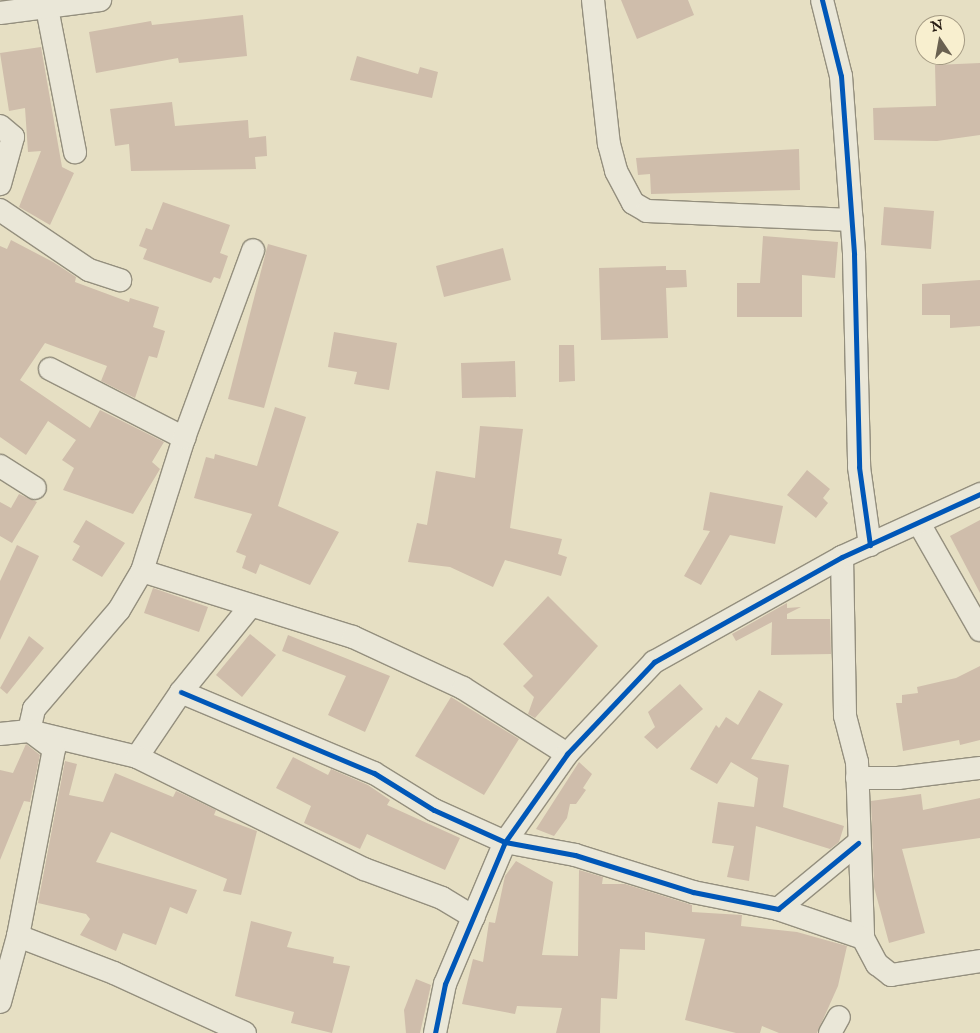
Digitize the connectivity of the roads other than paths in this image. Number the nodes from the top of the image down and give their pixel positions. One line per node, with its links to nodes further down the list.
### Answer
1 (100, 0): 4 (street)
2 (593, 0): 10 (street)
3 (822, 0): 10 (street)
4 (47, 8): 5 (street); 7 (street)
5 (0, 13)
6 (0, 126): 8 (street)
7 (75, 152)
8 (0, 184)
9 (0, 210): 12 (street)
10 (852, 220): 19 (street)
11 (253, 250): 14 (street)
12 (120, 280)
13 (50, 369): 14 (street)
14 (184, 438): 21 (street)
15 (0, 466): 16 (street)
16 (35, 488)
17 (980, 494): 18 (street)
18 (920, 525): 19 (street); 23 (street)
19 (870, 545): 20 (street)
20 (842, 557): 27 (street); 30 (street)
21 (142, 571): 22 (street); 25 (street)
22 (250, 608): 24 (street); 27 (street)
23 (980, 630)
24 (181, 692): 28 (street); 31 (street)
25 (29, 730): 26 (street); 28 (street); 35 (street)
26 (0, 734)
27 (568, 754): 31 (street)
28 (137, 757): 34 (street)
29 (980, 768): 30 (street)
30 (857, 778): 32 (street)
31 (505, 842): 33 (street); 34 (street)
32 (858, 843): 33 (street); 36 (street)
33 (778, 909): 36 (street)
34 (474, 917): 41 (street)
35 (18, 936): 38 (street); 39 (street)
36 (863, 938): 37 (street)
37 (980, 961)
38 (2, 991)
39 (203, 1025): 40 (street)
40 (244, 1033)
41 (435, 1033)

